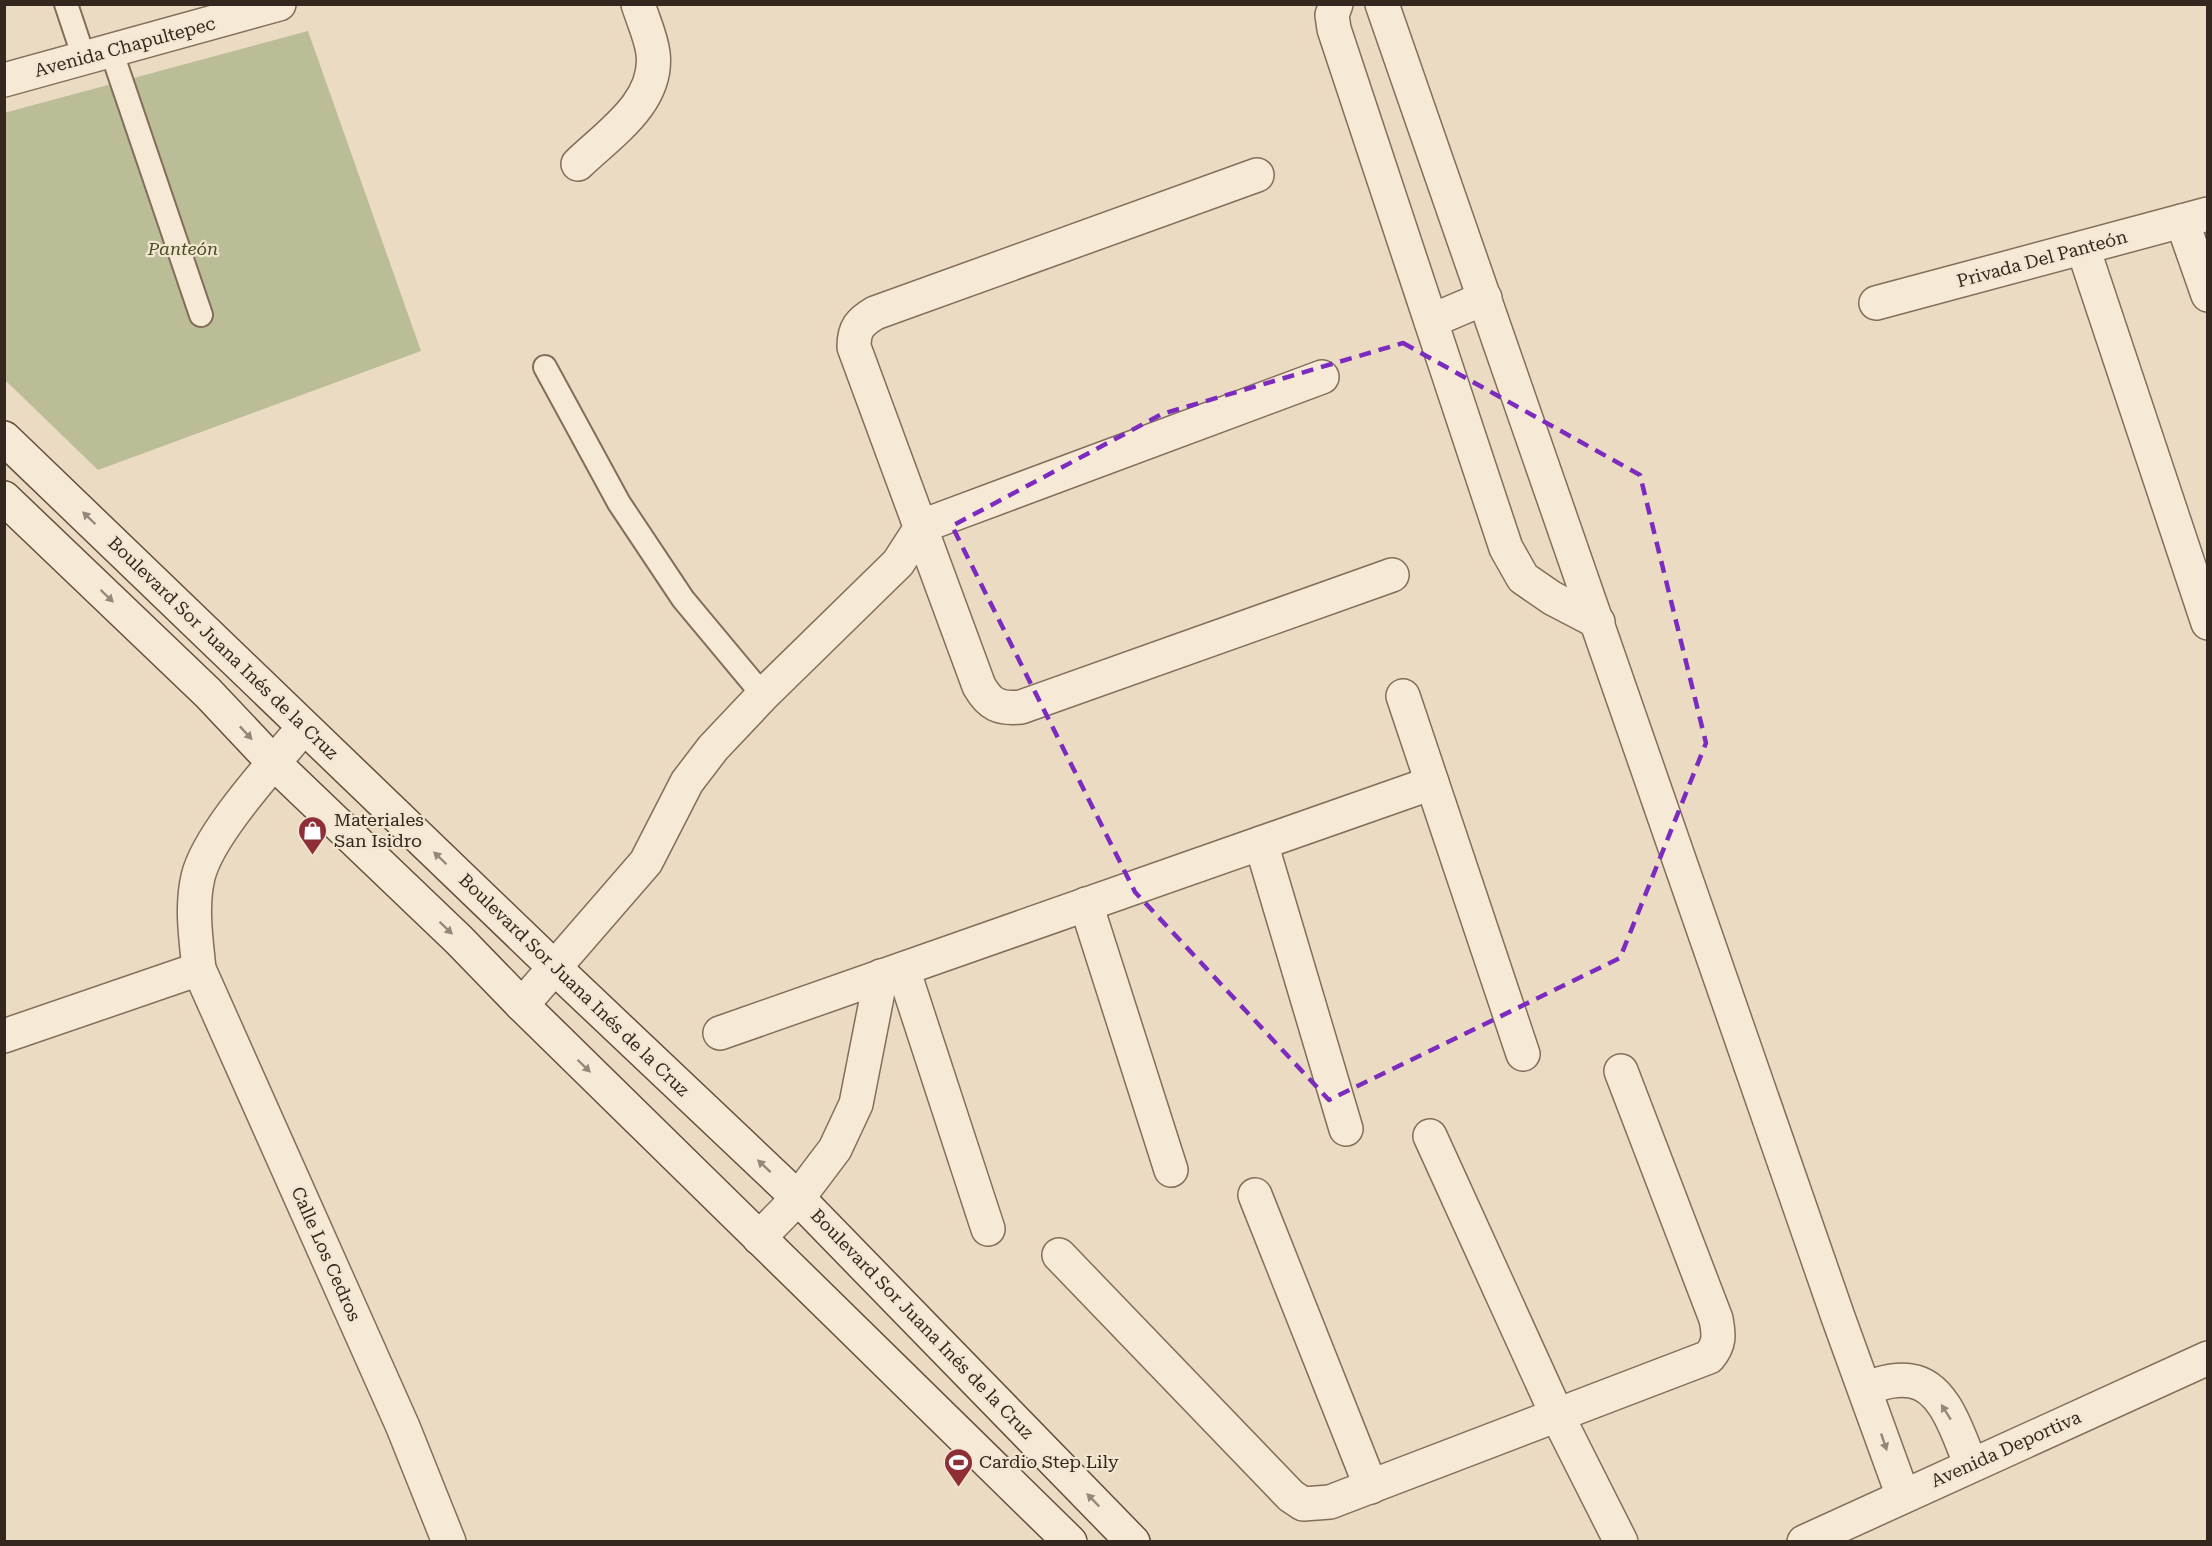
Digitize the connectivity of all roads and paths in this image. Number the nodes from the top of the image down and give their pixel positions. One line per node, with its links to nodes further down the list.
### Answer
1 (66, 4): 6 (lane)
2 (279, 4): 6 (street, Avenida Chapultepec)
3 (638, 4): 8 (street)
4 (1336, 4): 16 (street)
5 (1382, 4): 13 (street)
6 (97, 54): 7 (street, Avenida Chapultepec); 15 (lane)
7 (4, 80)
8 (578, 164)
9 (1257, 175): 21 (street)
10 (2195, 217): 11 (street, Privada Del Panteón); 12 (street)
11 (2083, 248): 14 (street, Privada Del Panteón); 24 (street)
12 (2208, 295)
13 (1485, 298): 16 (street); 23 (street)
14 (1876, 303)
15 (201, 315)
16 (1431, 321): 23 (street)
17 (545, 367): 25 (lane)
18 (1322, 377): 21 (street)
19 (4, 438): 27 (street, Boulevard Sor Juana Inés de la Cruz, one-way to 19)
20 (4, 498): 28 (street, one-way to 28)
21 (922, 526): 22 (street); 25 (street)
22 (1392, 575)
23 (1598, 622): 49 (street)
24 (2208, 623)
25 (763, 695): 32 (street)
26 (1403, 696): 29 (street)
27 (304, 727): 28 (street, Calle Los Cedros); 32 (street, Boulevard Sor Juana Inés de la Cruz, one-way to 27)
28 (274, 763): 33 (street, Calle Los Cedros); 35 (street, one-way to 35)
29 (1432, 783): 30 (street); 38 (street)
30 (1261, 843): 31 (street); 40 (street)
31 (1086, 904): 34 (street); 42 (street)
32 (554, 968): 35 (street); 44 (street, Boulevard Sor Juana Inés de la Cruz, one-way to 32)
33 (199, 969): 37 (street); 54 (street, Calle Los Cedros)
34 (892, 972): 36 (street); 44 (street); 45 (street)
35 (522, 1005): 46 (street, one-way to 46)
36 (720, 1033)
37 (5, 1034)
38 (1523, 1054)
39 (1621, 1071): 50 (street)
40 (1346, 1129)
41 (1430, 1136): 50 (street)
42 (1171, 1170)
43 (1256, 1195): 52 (street)
44 (798, 1198): 46 (street); 56 (street, Boulevard Sor Juana Inés de la Cruz, one-way to 44)
45 (988, 1230)
46 (759, 1238): 55 (street)
47 (1059, 1256): 52 (street)
48 (2208, 1358): 51 (street, Avenida Deportiva)
49 (1865, 1388): 51 (street, one-way to 49); 53 (street, one-way to 53)
50 (1557, 1415): 52 (street); 57 (street)
51 (1971, 1465): 53 (street, Avenida Deportiva)
52 (1371, 1487)
53 (1903, 1496): 58 (street, Avenida Deportiva)
54 (448, 1542)
55 (1070, 1542)
56 (1134, 1542)
57 (1621, 1542)
58 (1804, 1542)

